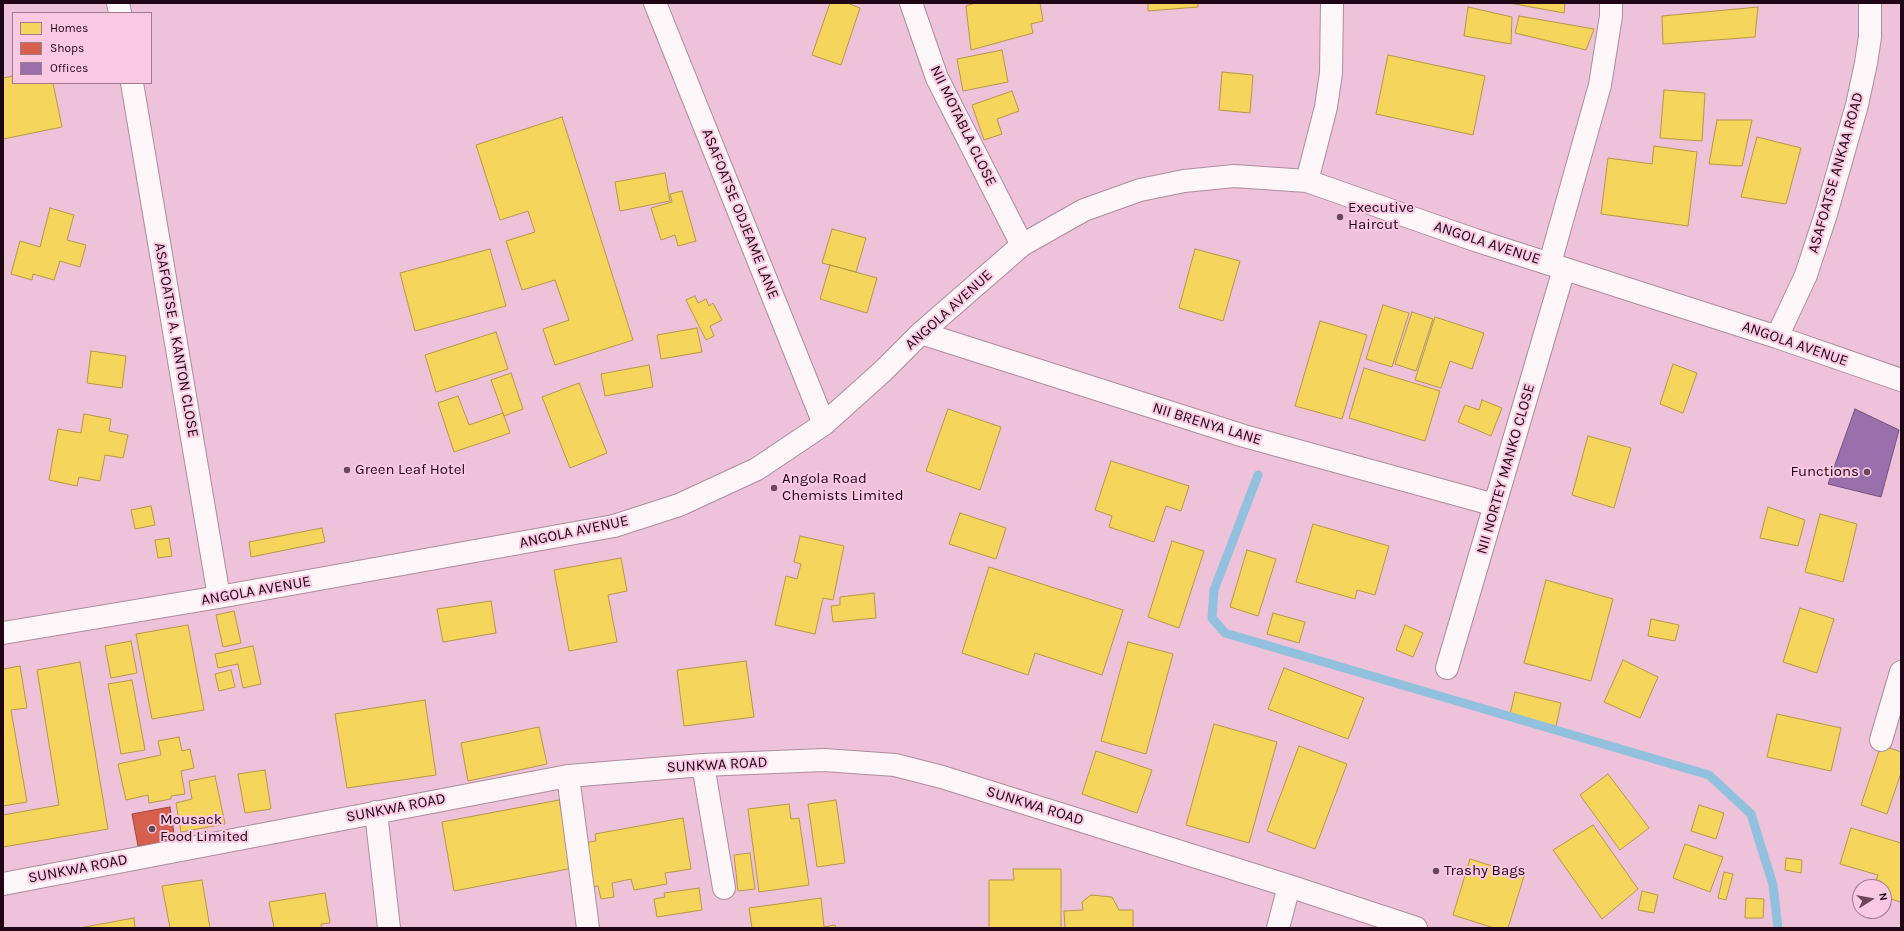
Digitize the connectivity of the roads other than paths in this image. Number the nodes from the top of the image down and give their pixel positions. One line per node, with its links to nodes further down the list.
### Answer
1 (655, 3): 13 (street, ASAFOATSE ODJEAME LANE)
2 (912, 3): 8 (street, NII MOTABLA CLOSE)
3 (1332, 3): 7 (street)
4 (1611, 3): 9 (street, NII NORTEY MANKO CLOSE)
5 (1870, 3): 11 (street, ASAFOATSE ANKAA ROAD)
6 (132, 84): 15 (street, ASAFOATSE A. KANTON CLOSE)
7 (1307, 181): 8 (street, ANGOLA AVENUE); 9 (street, ANGOLA AVENUE)
8 (1022, 245): 10 (street, ANGOLA AVENUE)
9 (1557, 266): 11 (street, ANGOLA AVENUE); 14 (street, NII NORTEY MANKO CLOSE)
10 (921, 333): 13 (street, ANGOLA AVENUE); 14 (street, NII BRENYA LANE)
11 (1777, 337): 12 (street, ANGOLA AVENUE)
12 (1901, 380)
13 (824, 424): 15 (street, ANGOLA AVENUE)
14 (1495, 505): 17 (street, NII NORTEY MANKO CLOSE)
15 (220, 598): 16 (street, ANGOLA AVENUE)
16 (3, 633)
17 (1447, 668)
18 (1901, 672): 19 (street)
19 (1881, 740)
20 (703, 765): 21 (street, SUNKWA ROAD); 24 (street, SUNKWA ROAD); 25 (street)
21 (568, 776): 22 (street, SUNKWA ROAD); 27 (street)
22 (376, 812): 23 (street, SUNKWA ROAD); 26 (street)
23 (3, 884)
24 (1289, 886): 28 (street); 29 (street, SUNKWA ROAD)
25 (724, 888)
26 (389, 928)
27 (588, 928)
28 (1278, 928)
29 (1416, 928)

